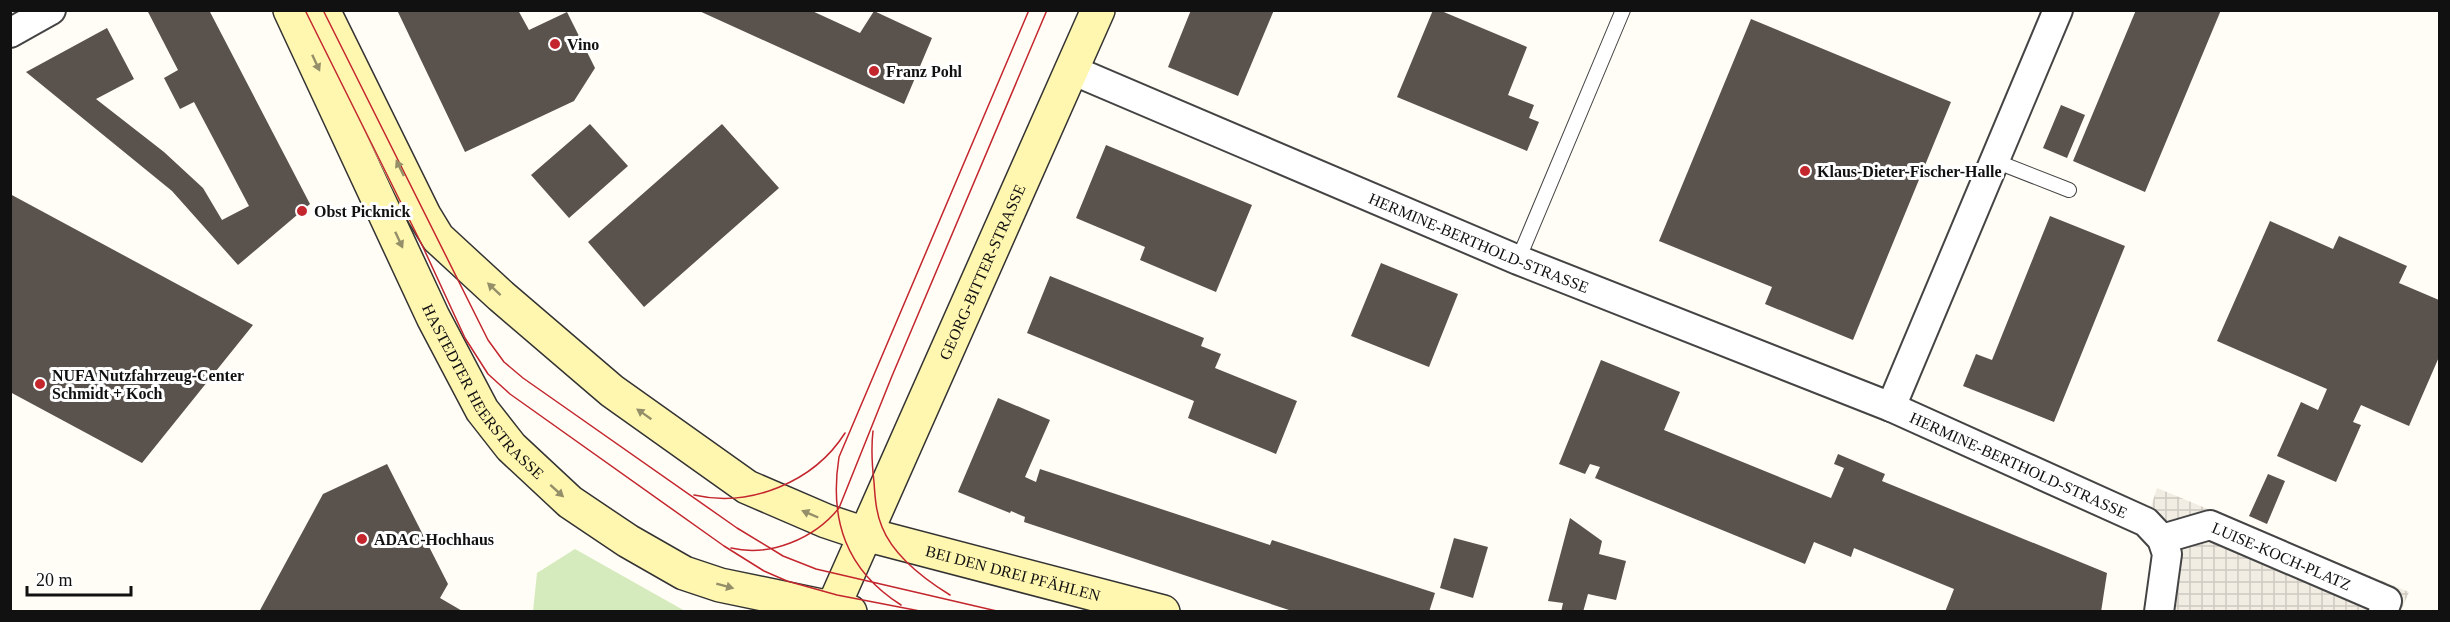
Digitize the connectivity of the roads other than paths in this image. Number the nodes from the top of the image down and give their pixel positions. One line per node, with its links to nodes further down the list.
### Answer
1 (51, 10): 7 (street)
2 (290, 10): 15 (street, HASTEDTER HEERSTRASSE, one-way to 15)
3 (323, 10): 14 (street, one-way to 3)
4 (1098, 10): 8 (street, GEORG-BITTER-STRASSE)
5 (1623, 10): 11 (lane)
6 (2058, 10): 9 (street, HERMINE-BERTHOLD-STRASSE)
7 (10, 33)
8 (1072, 70): 11 (street, HERMINE-BERTHOLD-STRASSE); 14 (street, GEORG-BITTER-STRASSE)
9 (1995, 161): 10 (lane); 12 (street, HERMINE-BERTHOLD-STRASSE)
10 (2069, 190)
11 (1518, 260): 12 (street, HERMINE-BERTHOLD-STRASSE)
12 (1891, 407): 13 (street, HERMINE-BERTHOLD-STRASSE)
13 (2154, 531): 17 (street); 18 (street, LUISE-KOCH-PLATZ)
14 (865, 534): 15 (street, GEORG-BITTER-STRASSE); 16 (street, BEI DEN DREI PFÄHLEN)
15 (838, 610)
16 (1163, 612)
17 (2159, 612)
18 (2383, 612)

